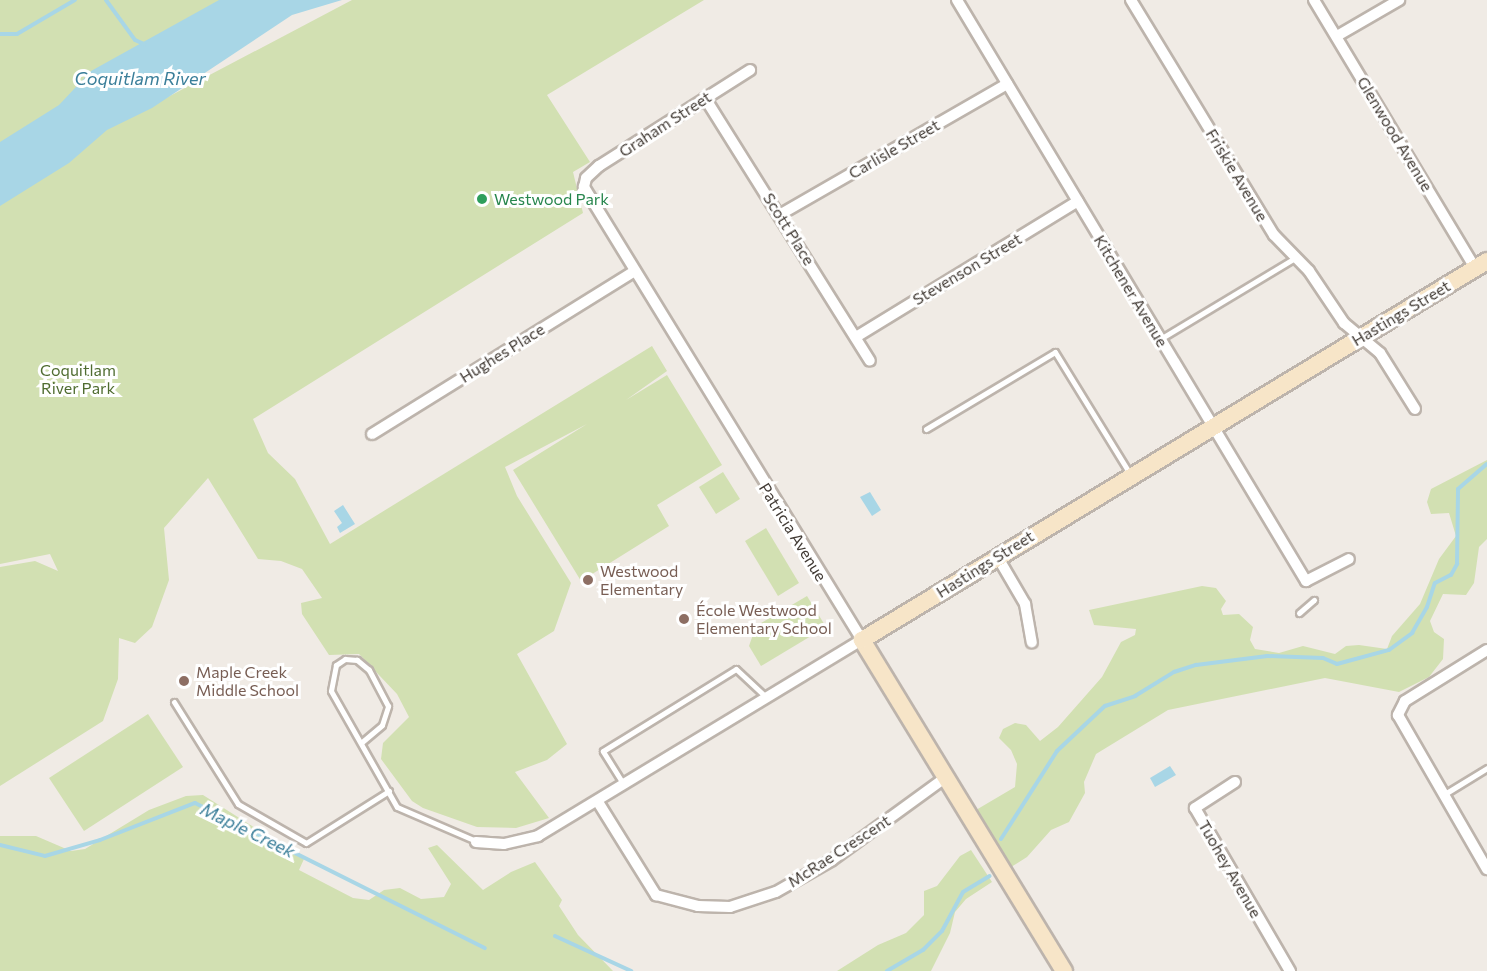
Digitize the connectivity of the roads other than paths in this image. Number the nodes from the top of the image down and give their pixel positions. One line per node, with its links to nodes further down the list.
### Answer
1 (957, 0): 7 (street, Kitchener Avenue)
2 (1131, 0): 12 (street, Friskie Avenue)
3 (1314, 0): 5 (street, Glenwood Avenue)
4 (1399, 0): 5 (street)
5 (1337, 36): 13 (street, Glenwood Avenue)
6 (750, 70): 8 (street, Graham Street)
7 (1007, 84): 10 (street, Kitchener Avenue); 11 (street, Carlisle Street)
8 (705, 98): 9 (street, Graham Street); 11 (street, Scott Place)
9 (584, 183): 14 (street, Patricia Avenue)
10 (1078, 201): 15 (street, Stevenson Street); 17 (street, Kitchener Avenue)
11 (781, 214): 15 (street, Scott Place)
12 (1295, 258): 16 (street, Friskie Avenue); 17 (lane)
13 (1481, 264): 16 (street, Hastings Street)
14 (633, 272): 22 (street, Hughes Place); 28 (street, Patricia Avenue)
15 (856, 337): 18 (street, Scott Place)
16 (1361, 337): 19 (street, Friskie Avenue); 20 (street, Hastings Street)
17 (1160, 339): 20 (street, Kitchener Avenue)
18 (870, 361)
19 (1415, 410)
20 (1212, 427): 23 (street, Hastings Street); 25 (street, Kitchener Avenue)
21 (926, 429): 23 (lane)
22 (372, 434)
23 (1131, 475): 24 (street, Hastings Street)
24 (997, 556): 28 (street, Hastings Street); 29 (street)
25 (1349, 559)
26 (1314, 600): 27 (lane)
27 (1299, 613)
28 (862, 640): 31 (street, Hastings Street); 35 (street, Patricia Avenue)
29 (1032, 642)
30 (1487, 651): 39 (street)
31 (766, 697): 37 (street, Hastings Street); 37 (lane)
32 (174, 702): 38 (lane)
33 (362, 742): 33 (lane); 38 (lane)
34 (1487, 768): 39 (lane)
35 (945, 778): 40 (street, McRae Crescent); 43 (street, Patricia Avenue)
36 (1234, 782): 44 (street, Tuohey Avenue)
37 (624, 785): 40 (street, Hastings Street)
38 (389, 791): 41 (lane)
39 (1443, 795): 42 (street)
40 (598, 802): 41 (street, Hastings Street)
41 (476, 842)
42 (1487, 868)
43 (1064, 971)
44 (1290, 971)

